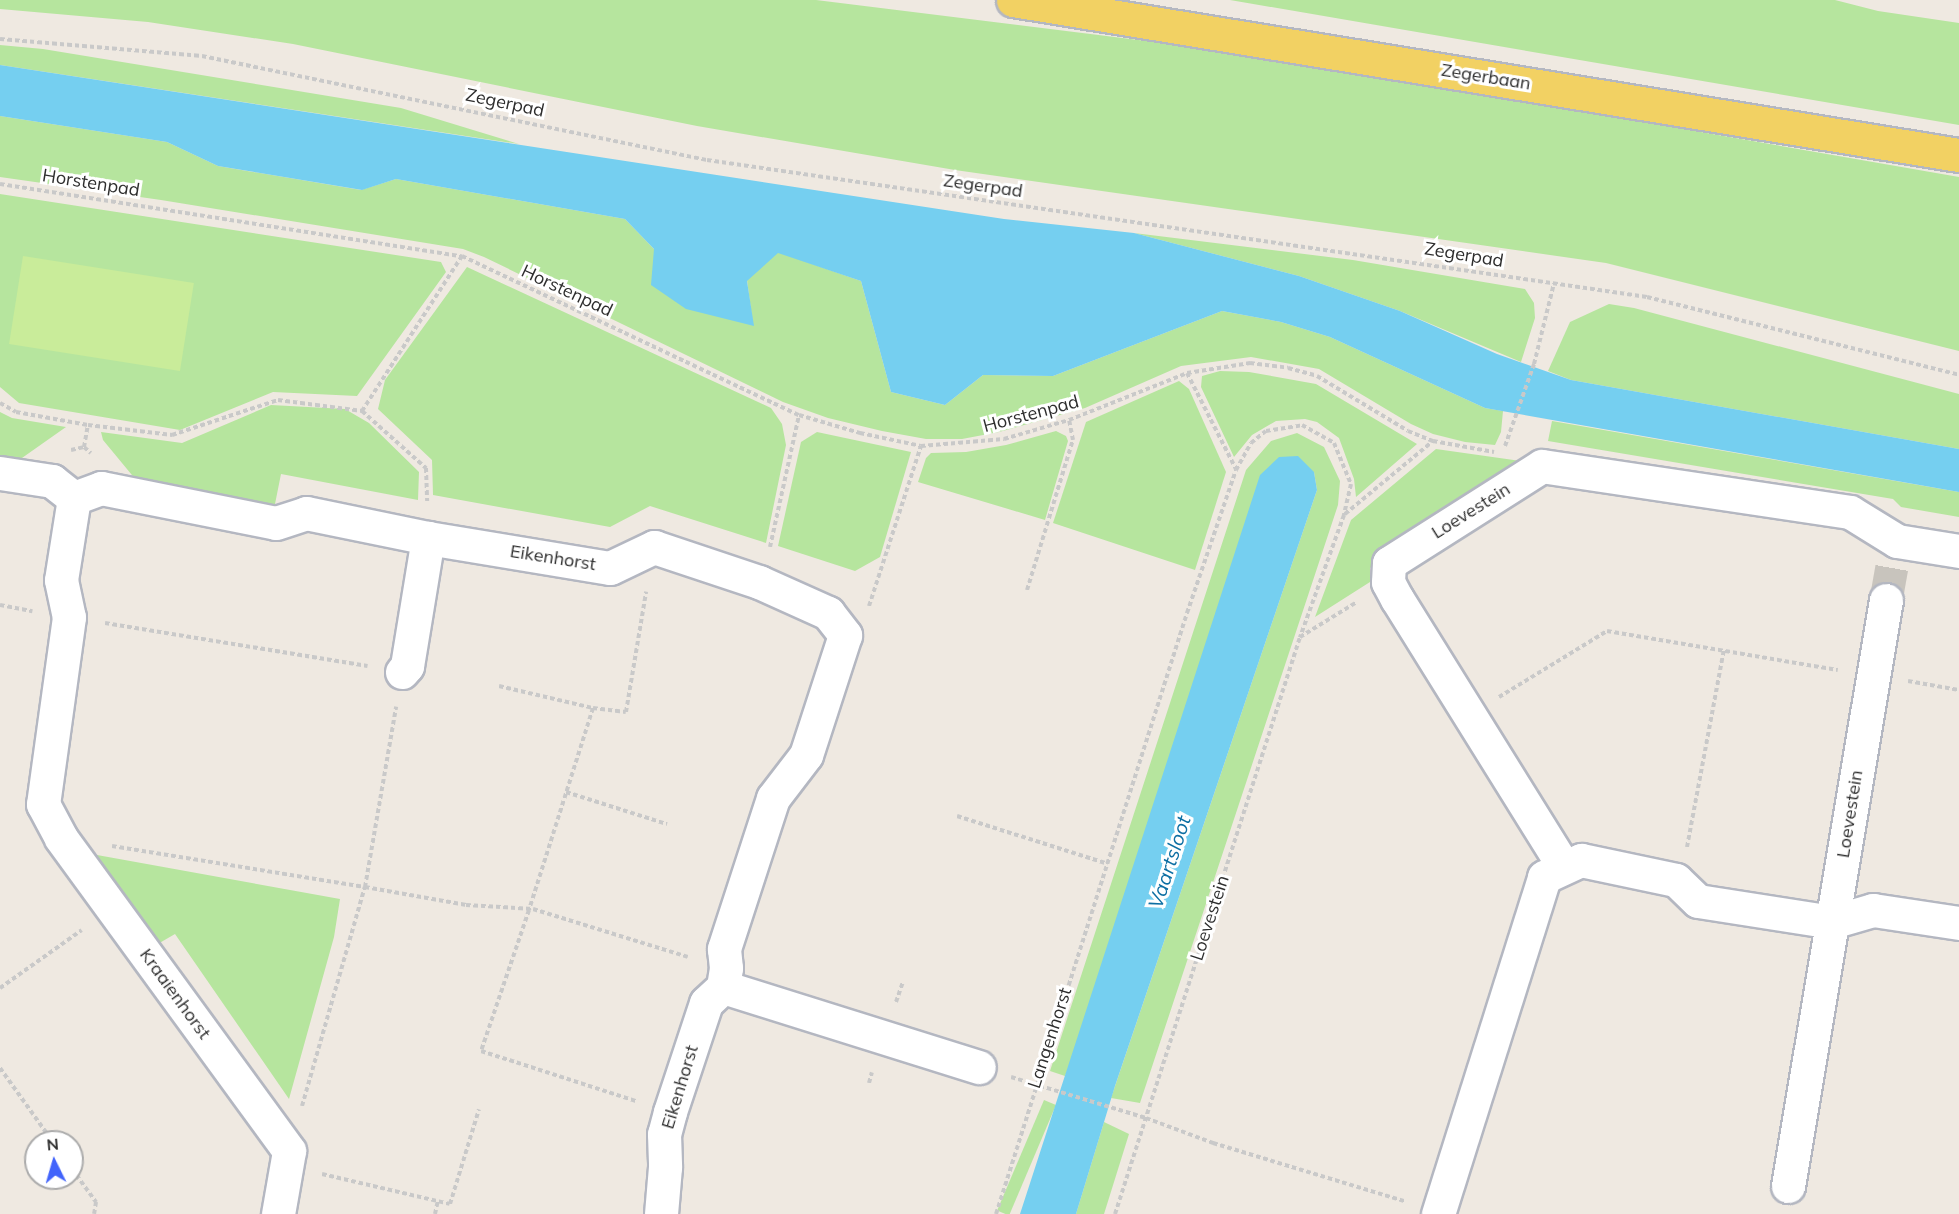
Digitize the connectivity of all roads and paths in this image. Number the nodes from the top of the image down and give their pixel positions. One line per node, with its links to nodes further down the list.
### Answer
1 (1013, 0): 3 (main road, Zegerbaan)
2 (0, 39): 6 (path, Zegerpad)
3 (1959, 155)
4 (0, 184): 5 (path, Horstenpad)
5 (462, 256): 10 (path); 11 (path, Horstenpad)
6 (1554, 283): 8 (path, Zegerpad); 14 (path)
7 (1187, 373): 12 (path, Horstenpad); 15 (path, Horstenpad); 19 (path)
8 (1959, 375)
9 (0, 403): 13 (path)
10 (362, 411): 13 (path); 23 (path)
11 (799, 416): 16 (path, Horstenpad); 26 (path)
12 (1069, 420): 16 (path, Horstenpad); 27 (path)
13 (88, 425): 17 (path)
14 (1508, 438)
15 (1434, 441): 18 (path, Horstenpad); 22 (path)
16 (921, 446): 32 (path)
17 (84, 447)
18 (1542, 466): 24 (street); 40 (street, Loevestein)
19 (1236, 470): 22 (path, Loevestein); 45 (path, Langenhorst)
20 (0, 473): 21 (street)
21 (74, 498): 23 (street, Eikenhorst); 31 (street, Kraaienhorst)
22 (1344, 515): 33 (path, Loevestein)
23 (428, 538): 25 (street, Eikenhorst); 35 (street)
24 (1959, 551)
25 (633, 557): 26 (street, Eikenhorst); 39 (path)
26 (759, 582): 32 (street, Eikenhorst)
27 (1027, 590)
28 (1886, 600): 36 (street, Loevestein)
29 (0, 605): 31 (path)
30 (1350, 606): 33 (path)
31 (69, 617): 35 (path); 44 (street, Kraaienhorst)
32 (845, 635): 53 (street)
33 (1300, 637): 60 (path, Loevestein)
34 (1724, 650): 36 (path); 40 (path); 47 (path)
35 (402, 672): 48 (path)
36 (1872, 675): 38 (path); 51 (street, Loevestein)
37 (499, 686): 39 (path)
38 (1959, 690)
39 (593, 708): 41 (path)
40 (1470, 715): 46 (street, Loevestein)
41 (566, 792): 43 (path); 50 (path)
42 (957, 816): 45 (path)
43 (667, 824)
44 (61, 838): 48 (path); 49 (street, Kraaienhorst)
45 (1108, 864): 57 (path, Langenhorst)
46 (1564, 867): 47 (street); 66 (street)
47 (1680, 884): 51 (street)
48 (365, 887): 50 (path); 62 (path)
49 (113, 908): 54 (path); 62 (street, Kraaienhorst)
50 (529, 910): 53 (path); 59 (path)
51 (1832, 922): 52 (street); 64 (street, Loevestein)
52 (1959, 923)
53 (724, 978): 55 (street); 59 (street, Eikenhorst)
54 (0, 988)
55 (979, 1067)
56 (0, 1068): 61 (path)
57 (1035, 1085): 60 (path); 71 (path, Langenhorst)
58 (479, 1109): 65 (path)
59 (670, 1112): 70 (street, Eikenhorst)
60 (1146, 1118): 66 (path); 72 (path, Loevestein)
61 (44, 1130)
62 (287, 1158): 65 (path); 68 (street)
63 (84, 1186): 67 (path)
64 (1788, 1186)
65 (438, 1200): 69 (path)
66 (1438, 1213)
67 (94, 1214)
68 (278, 1214)
69 (435, 1214)
70 (661, 1214)
71 (996, 1214)
72 (1115, 1214)

